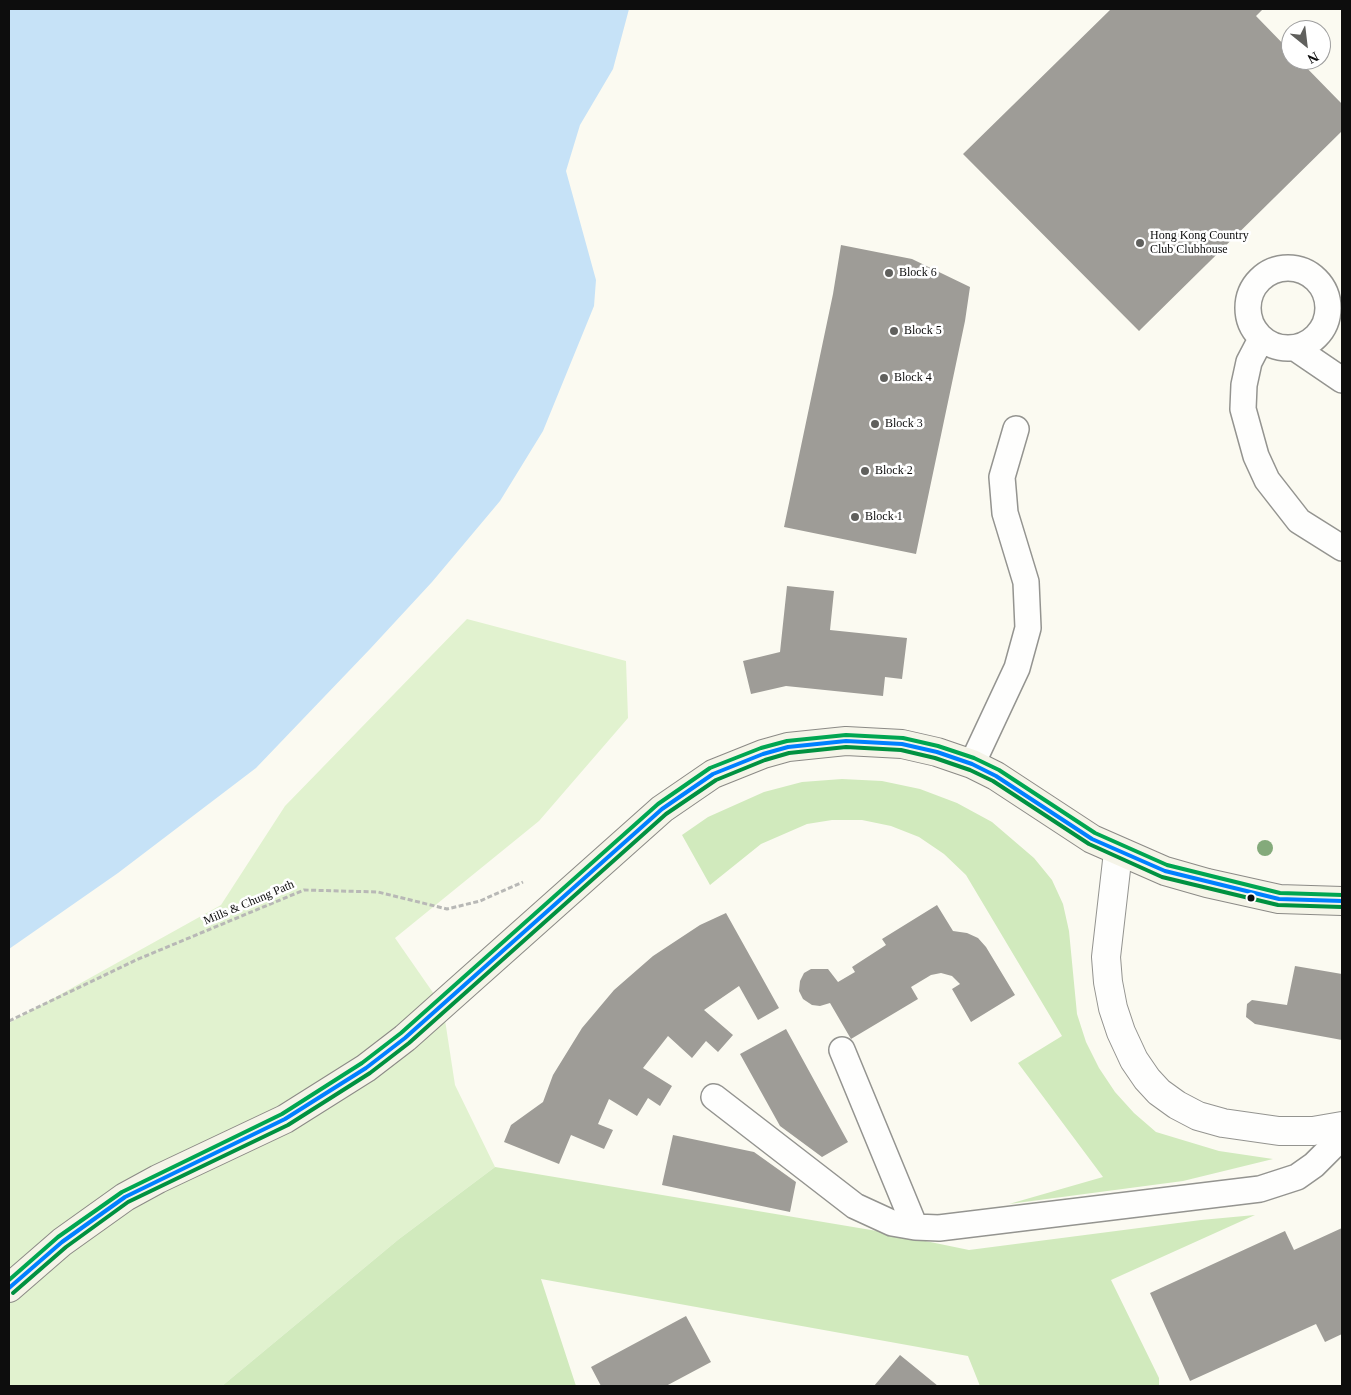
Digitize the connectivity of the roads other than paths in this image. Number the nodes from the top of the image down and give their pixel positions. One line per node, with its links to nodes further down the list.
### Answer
1 (1261, 339): 2 (lane); 2 (lane); 5 (lane)
2 (1295, 348): 3 (lane)
3 (1342, 380)
4 (1016, 429): 6 (lane)
5 (1342, 548)
6 (972, 764): 7 (main road); 14 (main road)
7 (1118, 852): 8 (main road); 11 (street)
8 (1342, 901)
9 (842, 1050): 13 (lane)
10 (714, 1096): 13 (lane)
11 (1342, 1126)
12 (1342, 1131): 13 (lane)
13 (915, 1227)
14 (9, 1288)

